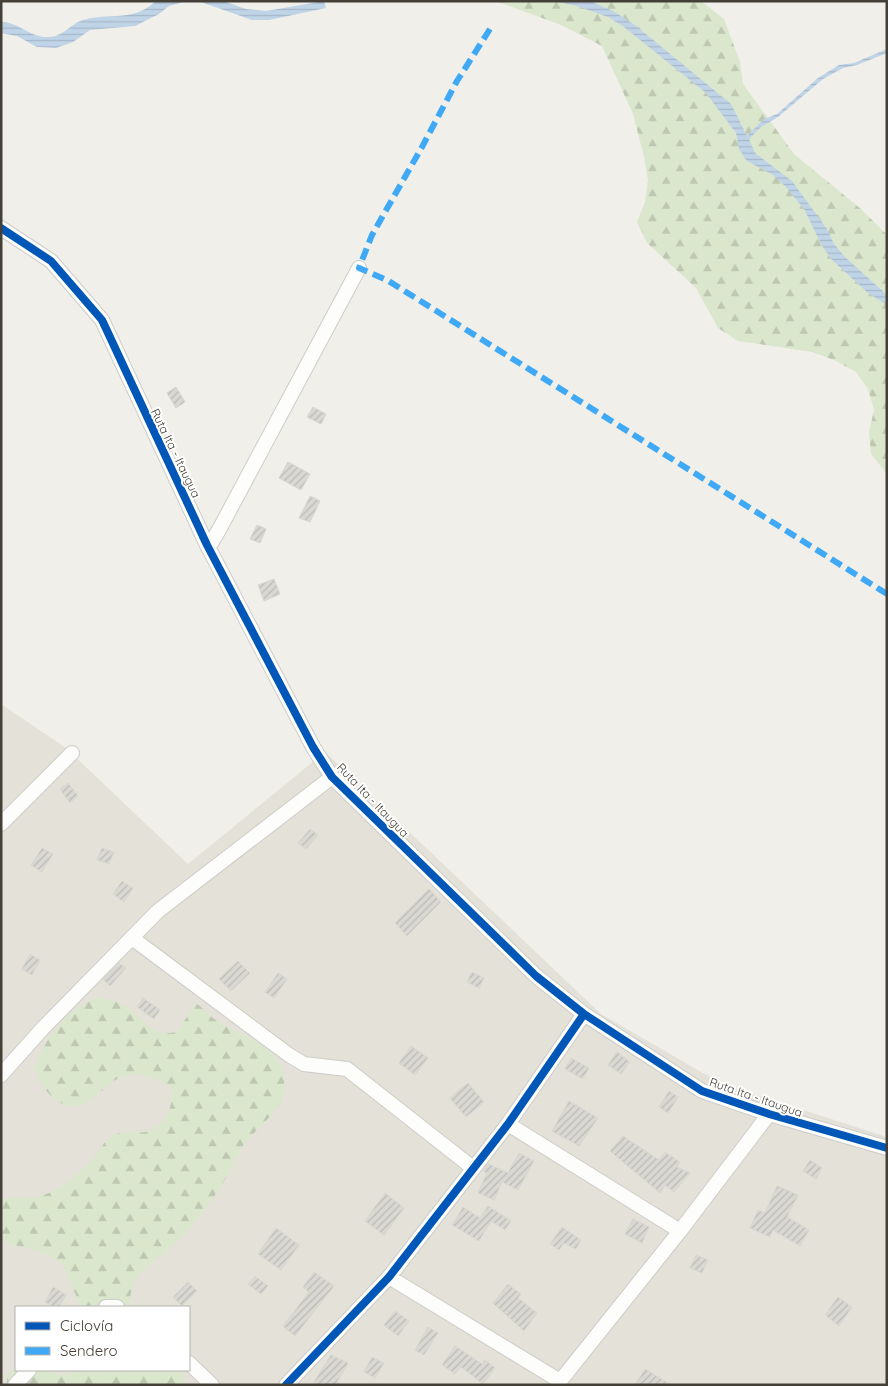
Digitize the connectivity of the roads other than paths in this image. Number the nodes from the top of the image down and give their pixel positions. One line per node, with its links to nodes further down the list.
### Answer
1 (1, 228): 3 (street, Ruta Ita - Itaugua)
2 (359, 268): 3 (street)
3 (207, 545): 5 (street, Ruta Ita - Itaugua)
4 (72, 753): 6 (street)
5 (332, 777): 7 (street); 8 (street, Ruta Ita - Itaugua)
6 (1, 824)
7 (132, 938): 9 (street); 13 (street)
8 (584, 1014): 10 (street, Ruta Ita - Itaugua); 11 (street)
9 (2, 1071)
10 (769, 1114): 12 (street, Ruta Ita - Itaugua); 14 (street)
11 (508, 1124): 13 (street); 14 (street)
12 (887, 1148)
13 (473, 1168): 15 (street)
14 (680, 1231): 18 (street)
15 (389, 1277): 18 (street); 21 (street)
16 (190, 1364): 20 (street)
17 (28, 1371): 19 (street)
18 (558, 1383)
19 (15, 1385)
20 (212, 1385)
21 (286, 1385)

